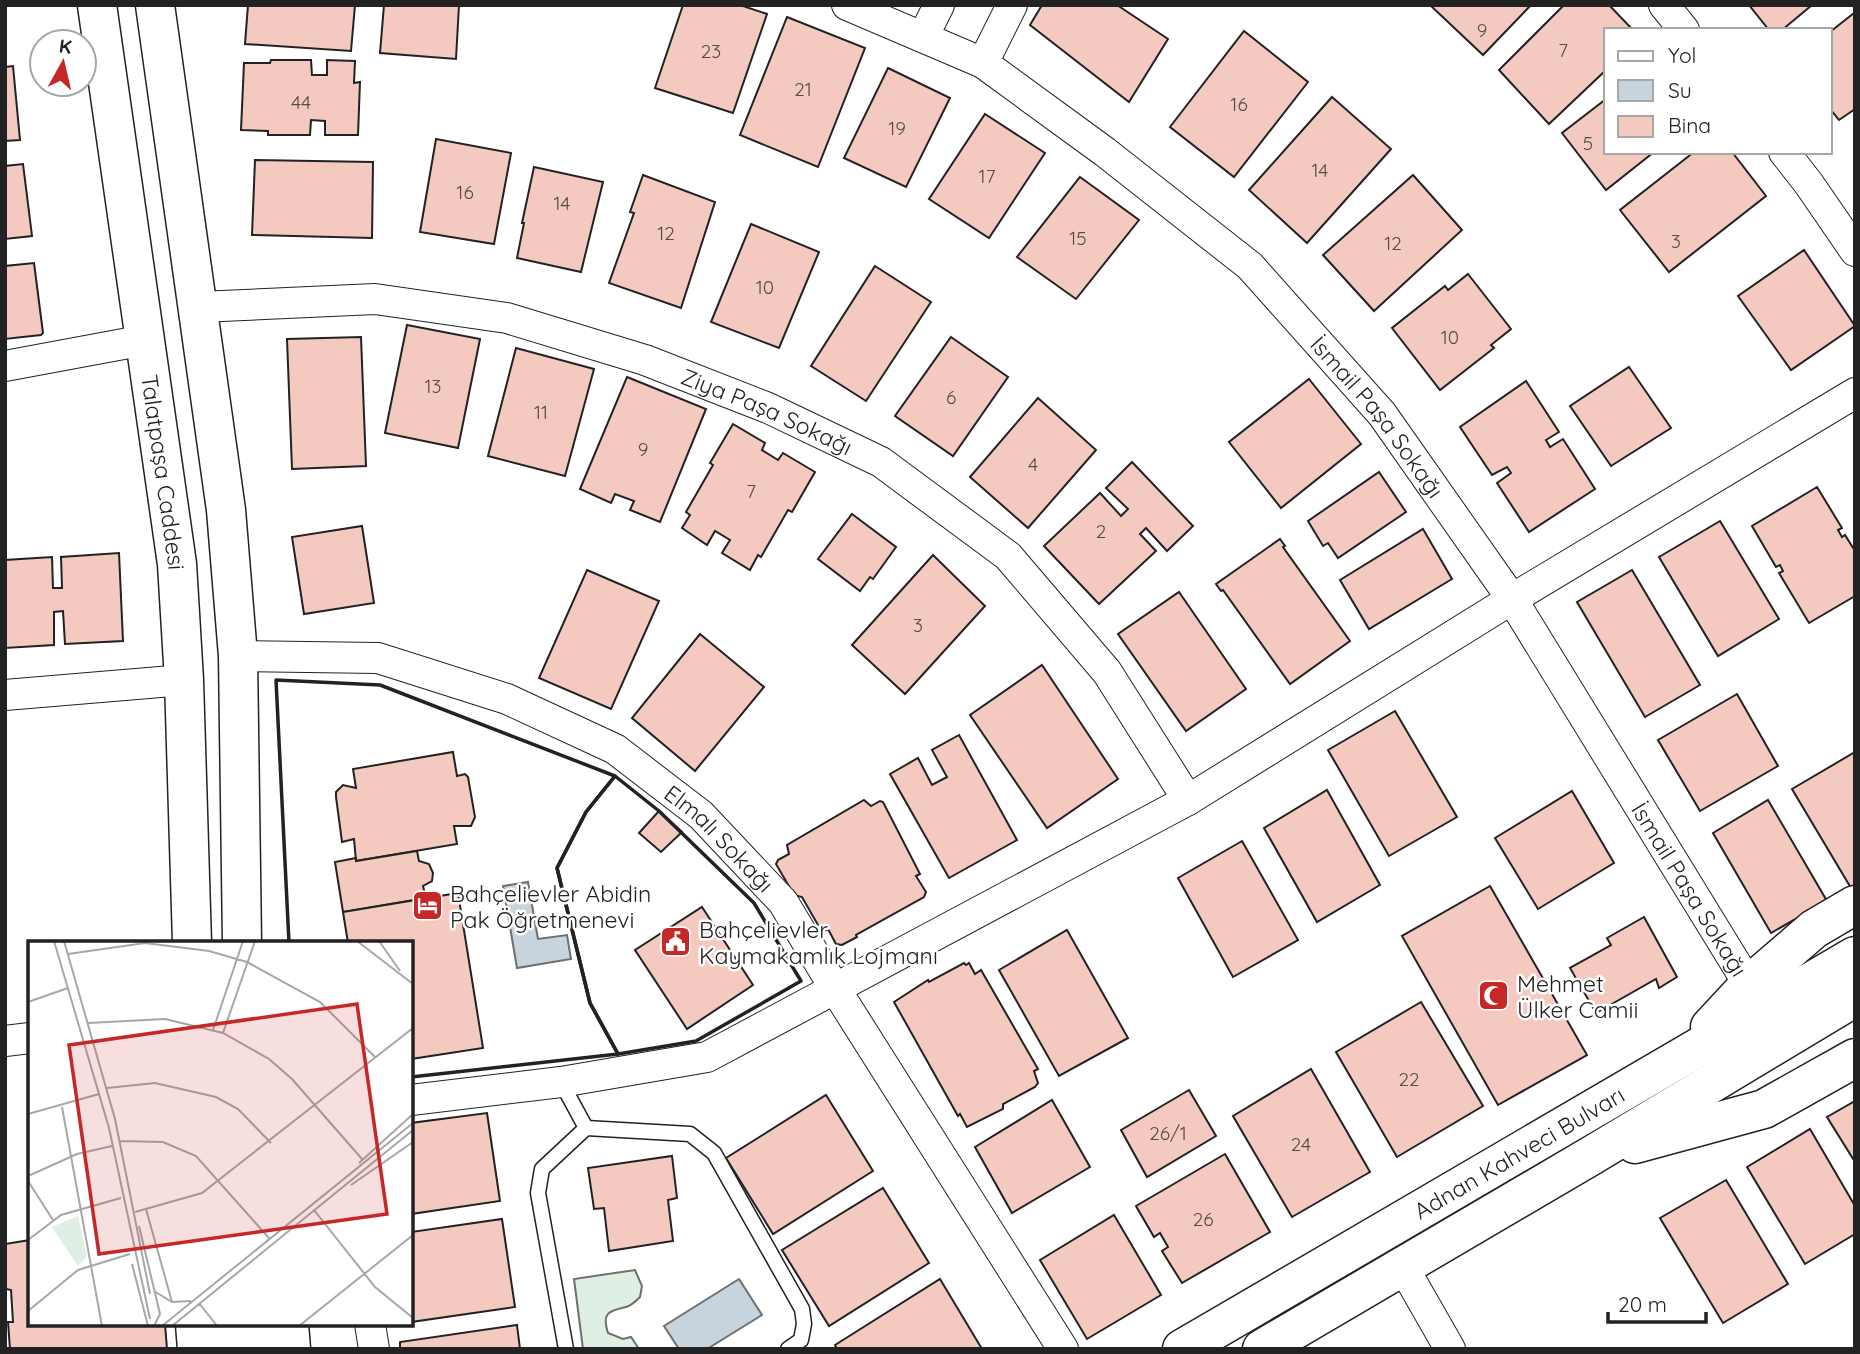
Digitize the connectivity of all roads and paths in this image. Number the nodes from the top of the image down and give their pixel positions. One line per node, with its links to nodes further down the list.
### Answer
1 (97, 5): 13 (main road, Talatpaşa Caddesi)
2 (155, 5): 12 (main road)
3 (846, 5): 8 (street, İsmail Paşa Sokağı)
4 (939, 5): 8 (street)
5 (1012, 5): 9 (street)
6 (1664, 5): 7 (street)
7 (1682, 28)
8 (923, 37): 9 (street, İsmail Paşa Sokağı)
9 (983, 63): 16 (street, İsmail Paşa Sokağı)
10 (1786, 154): 11 (street)
11 (1855, 251)
12 (199, 307): 17 (main road); 20 (street, Ziya Paşa Sokağı)
13 (145, 340): 14 (street); 18 (main road, Talatpaşa Caddesi)
14 (5, 366)
15 (1855, 393): 16 (street)
16 (1512, 599): 20 (street); 25 (street, İsmail Paşa Sokağı)
17 (238, 656): 23 (main road); 26 (street, Elmalı Sokağı)
18 (184, 680): 19 (street); 22 (main road, Talatpaşa Caddesi)
19 (5, 695)
20 (1188, 800): 26 (street)
21 (1855, 905): 25 (main road)
22 (192, 941)
23 (242, 941)
24 (1855, 956): 30 (main road, Adnan Kahveci Bulvarı)
25 (1749, 985): 30 (main road)
26 (834, 988): 32 (street); 49 (street, Elmalı Sokağı)
27 (1855, 997): 35 (main road, Adnan Kahveci Bulvarı)
28 (28, 1038): 29 (street)
29 (5, 1041)
30 (1682, 1058): 50 (main road, Adnan Kahveci Bulvarı)
31 (1855, 1058): 35 (main road)
32 (561, 1082): 33 (street); 34 (lane)
33 (413, 1100)
34 (586, 1128): 47 (lane); 48 (lane)
35 (1590, 1157): 36 (main road, Adnan Kahveci Bulvarı)
36 (1402, 1265): 51 (main road, Adnan Kahveci Bulvarı); 52 (street)
37 (195, 1326): 42 (main road)
38 (224, 1326): 43 (main road)
39 (257, 1326): 44 (main road)
40 (289, 1326): 45 (main road)
41 (370, 1326): 46 (street)
42 (197, 1349)
43 (226, 1349)
44 (259, 1349)
45 (291, 1349)
46 (374, 1349)
47 (566, 1349)
48 (788, 1349)
49 (1063, 1349)
50 (1182, 1349)
51 (1262, 1349)
52 (1450, 1349)

